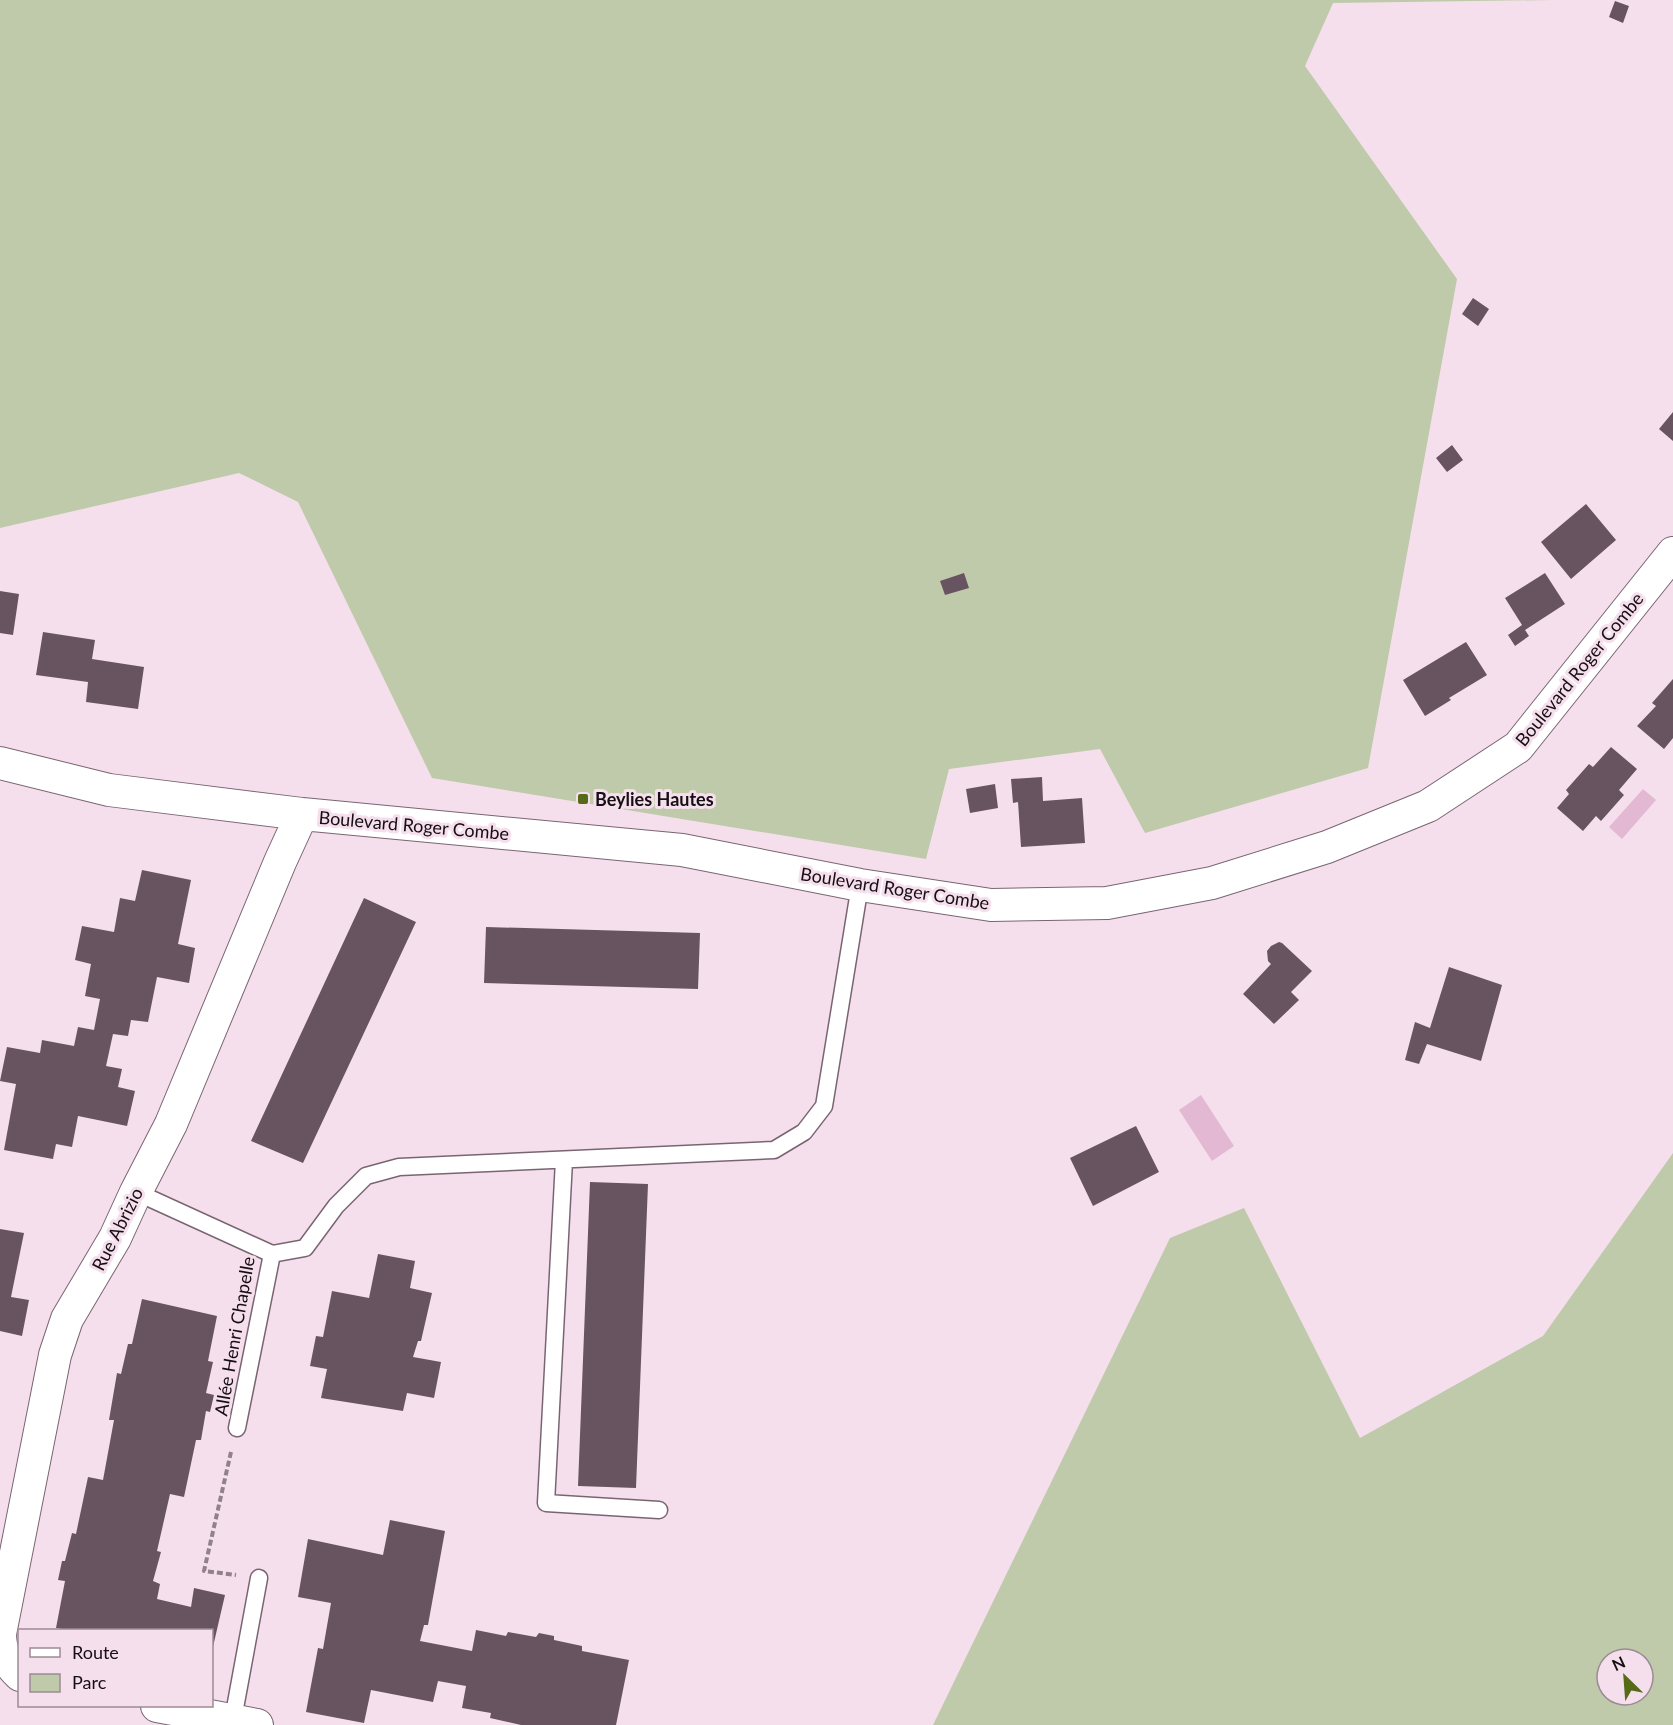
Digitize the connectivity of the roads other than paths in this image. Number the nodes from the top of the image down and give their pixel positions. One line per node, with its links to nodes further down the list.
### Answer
1 (1673, 553): 4 (street, Boulevard Roger Combe)
2 (0, 763): 3 (street, Boulevard Roger Combe)
3 (302, 814): 4 (street, Boulevard Roger Combe); 6 (street, Rue Abrizio)
4 (860, 885): 5 (lane)
5 (564, 1160): 7 (lane); 9 (lane)
6 (136, 1192): 7 (lane, Allée Henri Chapelle); 11 (street, Rue Abrizio)
7 (273, 1254): 8 (lane, Allée Henri Chapelle)
8 (237, 1428)
9 (658, 1510)
10 (259, 1578): 13 (lane)
11 (13, 1668)
12 (162, 1707): 13 (street)
13 (245, 1722)

